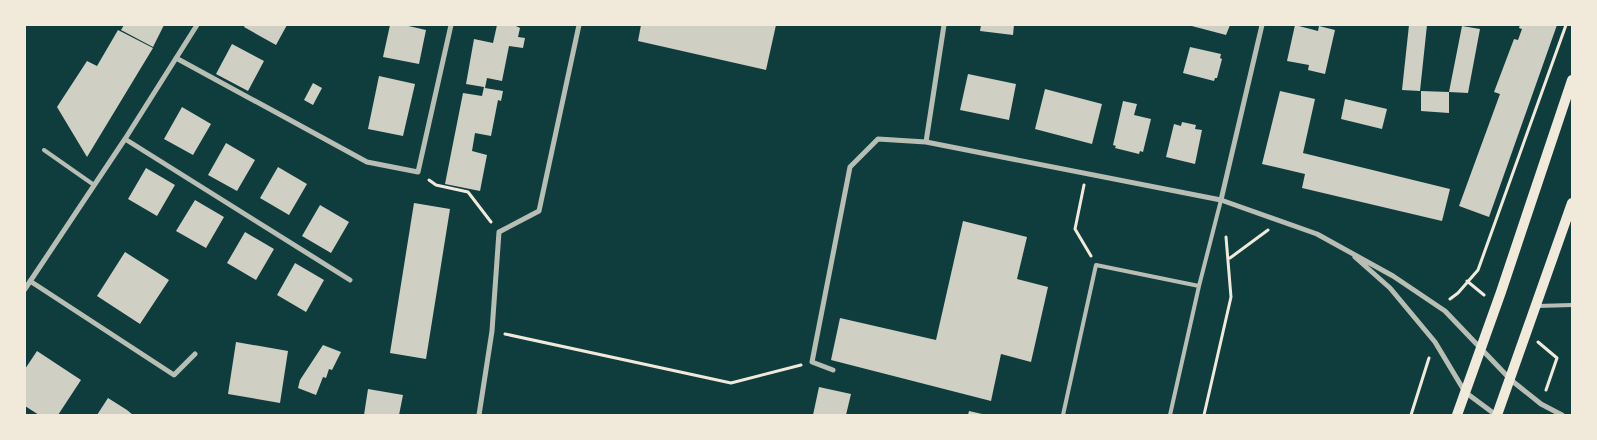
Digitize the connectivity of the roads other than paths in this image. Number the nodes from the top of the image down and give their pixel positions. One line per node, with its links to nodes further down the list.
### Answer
1 (197, 25): 6 (street)
2 (451, 25): 6 (street)
3 (579, 25): 26 (street)
4 (944, 25): 9 (street)
5 (1262, 25): 12 (street)
6 (176, 58): 8 (street)
7 (1572, 80): 21 (main road)
8 (125, 139): 11 (street); 15 (street)
9 (926, 142): 12 (street); 23 (street)
10 (44, 150): 11 (lane)
11 (94, 185): 16 (street)
12 (1221, 200): 14 (street); 17 (lane)
13 (1572, 203): 20 (main road)
14 (1348, 250): 21 (street); 25 (street)
15 (350, 280)
16 (30, 281): 18 (street); 22 (street)
17 (1198, 286): 27 (lane); 28 (lane)
18 (25, 288)
19 (1572, 305): 20 (lane)
20 (1537, 306): 24 (main road)
21 (1482, 349): 24 (street); 25 (main road)
22 (195, 354)
23 (833, 370)
24 (1511, 380): 30 (main road); 31 (street)
25 (1465, 392): 29 (main road); 30 (street)
26 (480, 415)
27 (1063, 415)
28 (1170, 415)
29 (1456, 415)
30 (1496, 415)
31 (1562, 415)

